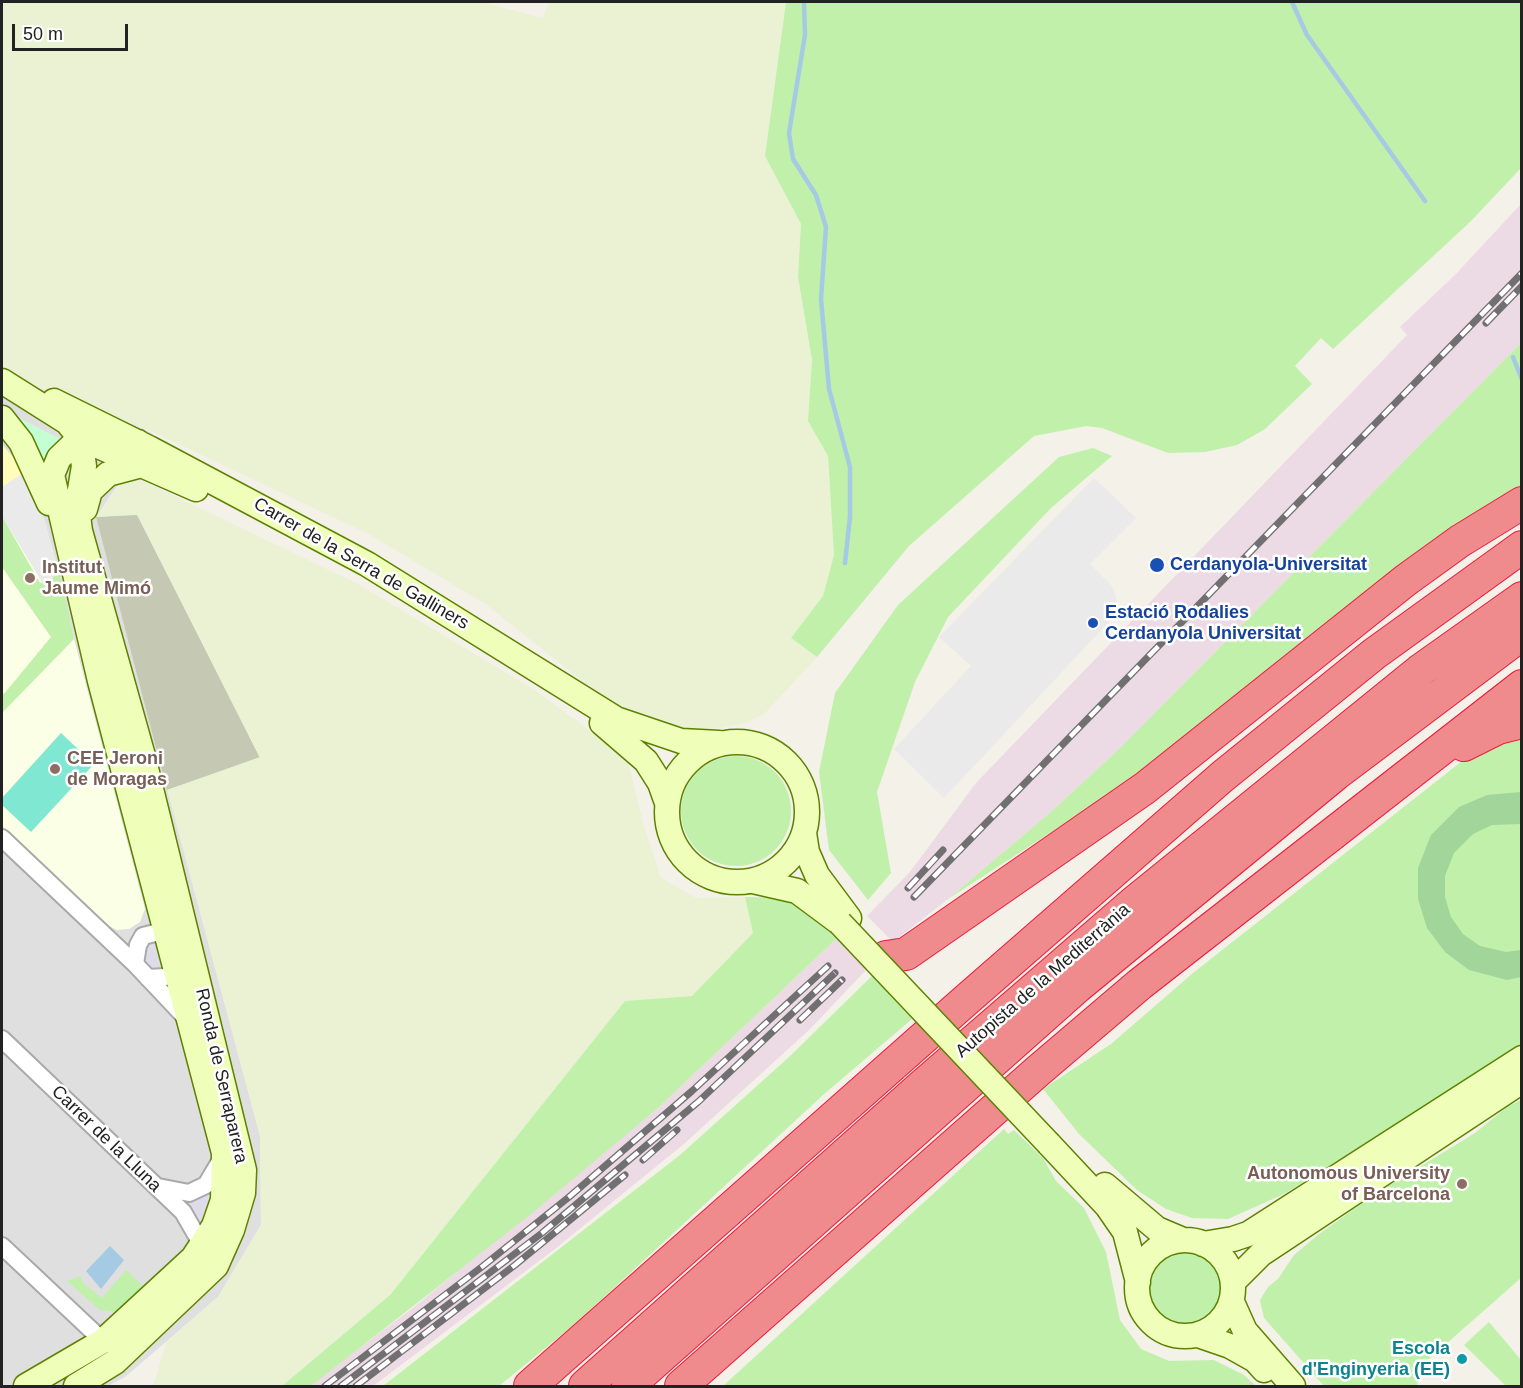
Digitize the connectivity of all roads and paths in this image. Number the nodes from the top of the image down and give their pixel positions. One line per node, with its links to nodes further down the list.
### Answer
1 (2, 375): 6 (street, Carrer de la Serra de Galliners)
2 (2, 381): 5 (street)
3 (2, 399): 5 (street)
4 (2, 418): 14 (street, Ronda de Serraparera)
5 (80, 438): 6 (street); 14 (street, Ronda de Serraparera); 22 (street, Ronda de Serraparera)
6 (140, 454): 17 (street, Carrer de la Serra de Galliners); 19 (street, Carrer de la Serra de Galliners); 22 (street, Ronda de Serraparera)
7 (1521, 503): 28 (highway)
8 (1521, 518): 18 (highway)
9 (1521, 547): 18 (highway)
10 (1521, 561): 24 (highway)
11 (1521, 598): 24 (highway, Autopista de la Mediterrània)
12 (1521, 634): 25 (highway, Autopista de la Mediterrània)
13 (1521, 669): 25 (highway)
14 (100, 681): 27 (street, Ronda de Serraparera)
15 (1521, 686): 32 (highway)
16 (1521, 722): 32 (highway)
17 (719, 742): 19 (street); 20 (street)
18 (1223, 776): 50 (highway)
19 (666, 800): 23 (street)
20 (804, 833): 23 (street); 26 (street)
21 (2, 838): 29 (street)
22 (168, 859): 27 (street); 33 (street, Ronda de Serraparera)
23 (753, 881): 26 (street)
24 (1132, 904): 51 (highway, Autopista de la Mediterrània)
25 (1174, 905): 52 (highway, Autopista de la Mediterrània)
26 (845, 921): 28 (street); 37 (street, bridge)
27 (171, 929): 29 (street); 30 (street, Ronda de Serraparera)
28 (886, 957): 37 (street)
29 (135, 964): 31 (street)
30 (181, 969): 31 (street, Ronda de Serraparera); 33 (street, Ronda de Serraparera)
31 (148, 978): 33 (street)
32 (1140, 984): 53 (highway)
33 (200, 1024): 38 (street, Ronda de Serraparera); 44 (street, Ronda de Serraparera)
34 (2, 1039): 39 (street, Carrer de la Lluna)
35 (1521, 1058): 40 (street)
36 (1521, 1081): 45 (street)
37 (1053, 1140): 40 (street); 43 (street)
38 (224, 1153): 39 (street, Ronda de Serraparera); 41 (street, Ronda de Serraparera)
39 (154, 1185): 41 (street, Carrer de la Lluna)
40 (1193, 1242): 43 (street); 45 (street)
41 (202, 1245): 47 (street, Ronda de Serraparera)
42 (2, 1246): 47 (street)
43 (1138, 1282): 46 (street)
44 (192, 1290): 47 (street, Ronda de Serraparera); 49 (street, Ronda de Serraparera)
45 (1233, 1292): 46 (street); 55 (street)
46 (1198, 1335): 54 (street)
47 (103, 1341): 48 (street, Ronda de Serraparera); 49 (street)
48 (26, 1386)
49 (76, 1386)
50 (531, 1386)
51 (585, 1386)
52 (628, 1386)
53 (681, 1386)
54 (1280, 1386)
55 (1293, 1386)

